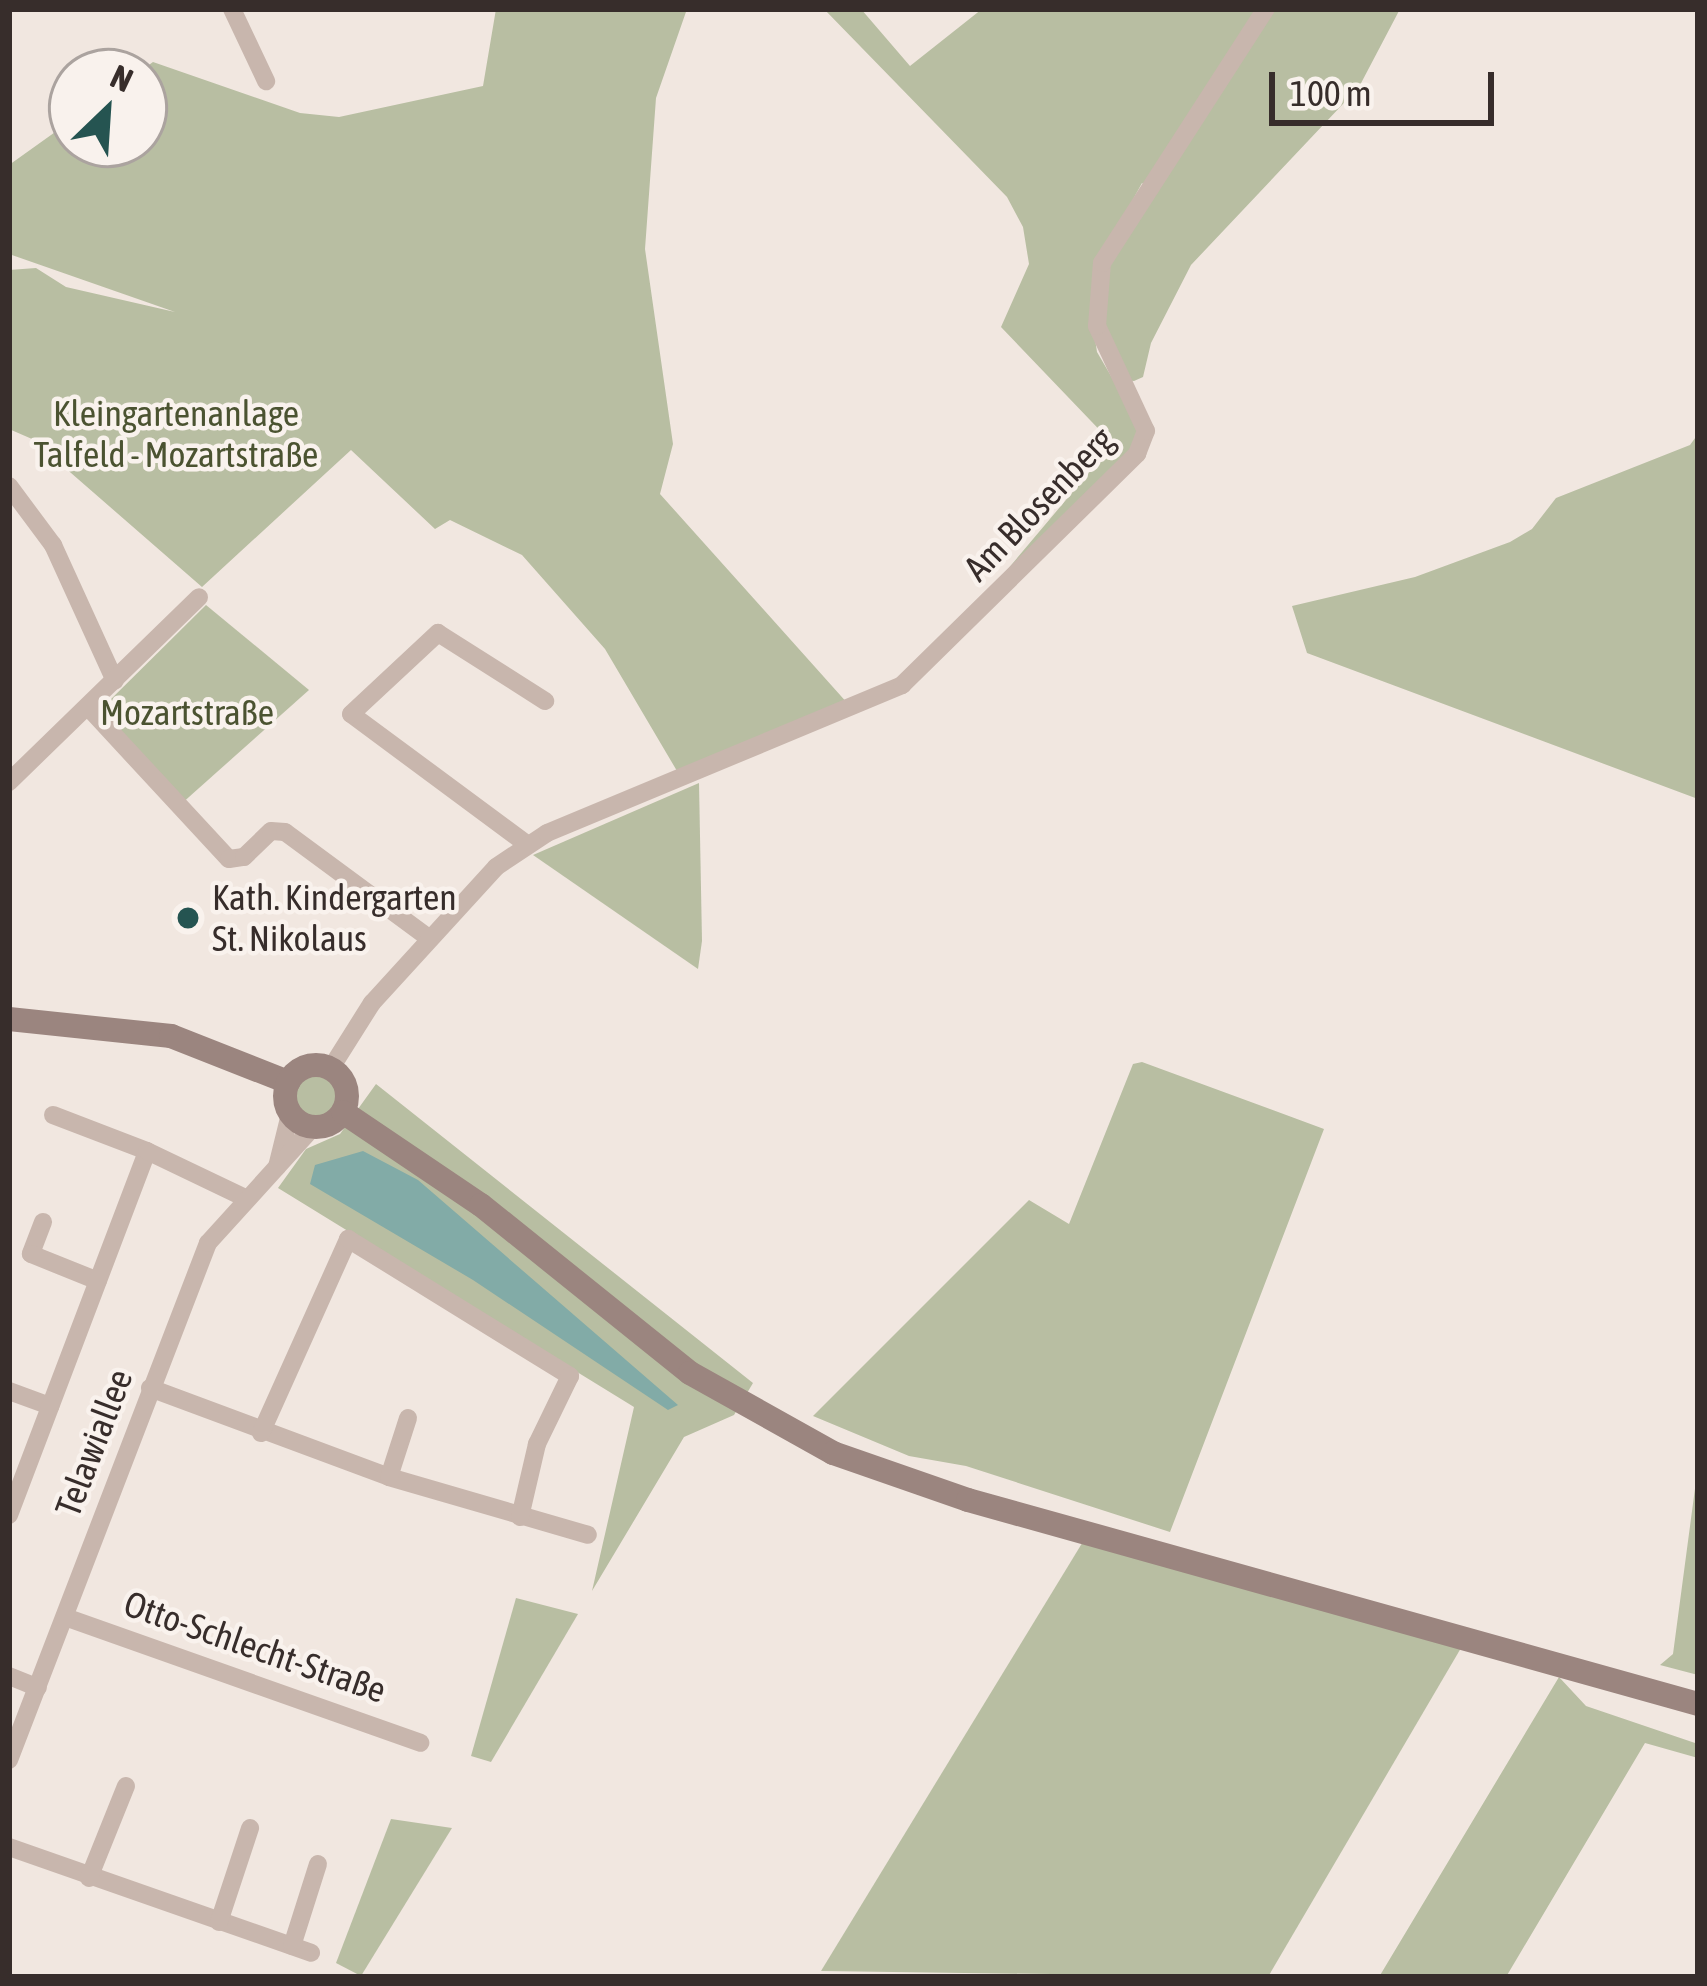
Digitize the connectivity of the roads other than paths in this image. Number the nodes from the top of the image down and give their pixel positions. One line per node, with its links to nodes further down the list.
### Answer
1 (232, 9): 3 (street)
2 (1265, 9): 10 (street, Am Blosenberg)
3 (266, 81)
4 (9, 486): 6 (street)
5 (199, 597): 6 (street)
6 (115, 681): 8 (street)
7 (545, 701): 10 (street)
8 (88, 707): 9 (street); 11 (street)
9 (9, 782)
10 (528, 845): 11 (street)
11 (429, 938): 13 (street)
12 (9, 1019): 14 (main road)
13 (331, 1068): 14 (main road); 15 (main road)
14 (287, 1082): 17 (main road)
15 (343, 1112): 17 (main road); 34 (main road)
16 (52, 1115): 18 (street)
17 (302, 1120): 19 (street, Telawiallee)
18 (147, 1151): 19 (street); 21 (street)
19 (247, 1199): 22 (street, Telawiallee)
20 (43, 1222): 21 (street)
21 (98, 1281): 24 (street)
22 (150, 1388): 26 (street); 31 (street, Telawiallee)
23 (9, 1390): 24 (street)
24 (50, 1406): 28 (street)
25 (407, 1418): 27 (street)
26 (260, 1433): 27 (street); 29 (street)
27 (389, 1477): 29 (street)
28 (9, 1515)
29 (520, 1516): 30 (street)
30 (588, 1534)
31 (65, 1617): 33 (street, Telawiallee); 35 (street, Otto-Schlecht-Straße)
32 (9, 1676): 33 (street)
33 (38, 1688): 36 (street, Telawiallee)
34 (1698, 1704)
35 (420, 1743)
36 (9, 1760)
37 (126, 1786): 41 (street)
38 (250, 1828): 42 (street)
39 (9, 1847): 41 (street)
40 (318, 1864): 42 (street)
41 (89, 1878): 42 (street)
42 (219, 1922)

